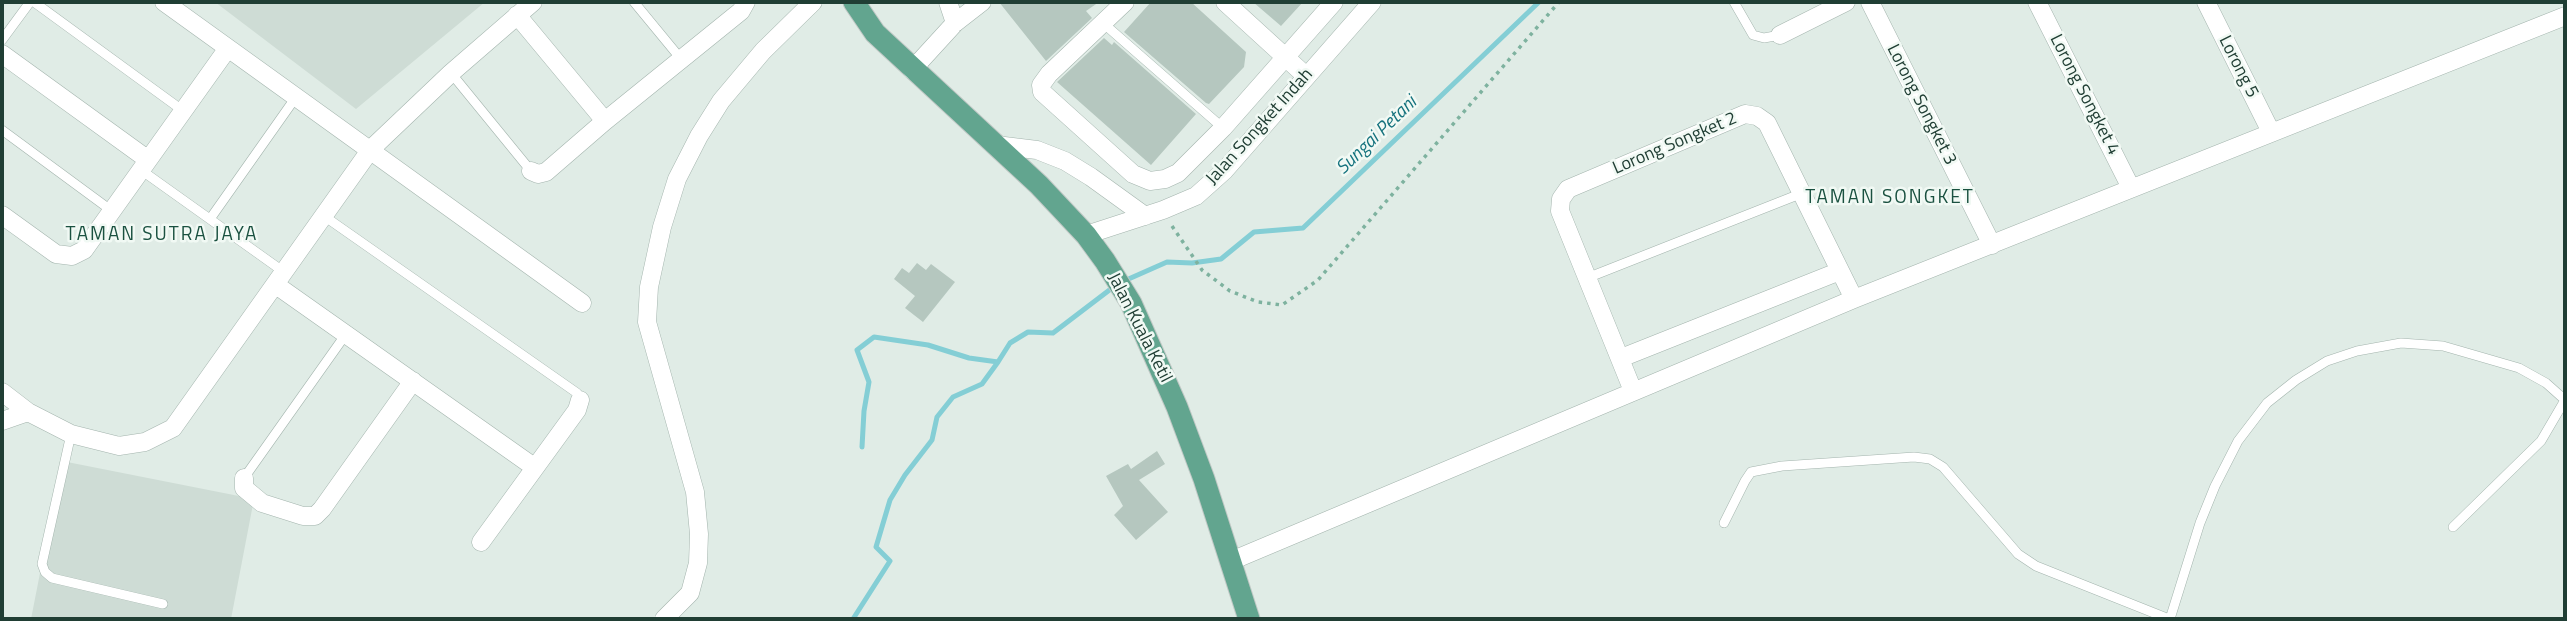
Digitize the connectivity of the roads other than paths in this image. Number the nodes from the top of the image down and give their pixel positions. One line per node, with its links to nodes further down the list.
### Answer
1 (32, 2): 24 (lane); 33 (lane)
2 (164, 2): 25 (street)
3 (533, 2): 19 (street)
4 (634, 2): 28 (lane)
5 (746, 2): 28 (street)
6 (813, 2): 73 (street)
7 (854, 2): 29 (main road, Jalan Kuala Ketil)
8 (948, 2): 22 (street)
9 (982, 2): 22 (street)
10 (1125, 2): 21 (street)
11 (1225, 2): 27 (street)
12 (1334, 2): 27 (street)
13 (1372, 2): 31 (street, Jalan Songket Indah)
14 (1734, 2): 23 (lane)
15 (1846, 2): 23 (street)
16 (1870, 2): 50 (street, Lorong Songket 3)
17 (2037, 2): 42 (street, Lorong Songket 4)
18 (2206, 2): 37 (street, Lorong 5)
19 (517, 15): 30 (street); 34 (street)
20 (2565, 16): 37 (street)
21 (1103, 22): 35 (lane); 35 (street)
22 (955, 23): 29 (street)
23 (1780, 35)
24 (2, 40)
25 (228, 48): 32 (street); 33 (street)
26 (2, 54): 40 (street)
27 (1285, 57): 31 (street); 35 (street)
28 (681, 59): 34 (street)
29 (912, 70): 38 (main road, Jalan Kuala Ketil)
30 (451, 73): 39 (street); 41 (lane)
31 (1306, 76): 46 (street, Jalan Songket Indah)
32 (296, 97): 39 (street); 48 (lane)
33 (182, 110): 40 (street)
34 (605, 121): 41 (street)
35 (1223, 128)
36 (2, 130): 44 (lane)
37 (2271, 132): 42 (street)
38 (996, 145): 46 (street); 49 (main road, Jalan Kuala Ketil)
39 (371, 149): 47 (street); 55 (street)
40 (143, 164): 44 (street); 48 (lane)
41 (531, 171)
42 (2131, 188): 50 (street)
43 (1800, 194): 51 (street, Lorong Songket 2); 52 (lane); 52 (street, Lorong Songket 2)
44 (112, 211): 45 (street)
45 (2, 215)
46 (1144, 215): 49 (street, Jalan Songket Indah)
47 (324, 216): 53 (street); 61 (lane)
48 (210, 219): 53 (lane)
49 (1086, 235): 71 (main road, Jalan Kuala Ketil)
50 (1992, 245): 54 (street)
51 (1840, 271): 54 (street, Lorong Songket 2); 57 (street)
52 (1587, 278): 57 (street)
53 (280, 279): 56 (street); 65 (street)
54 (1854, 299): 59 (street)
55 (582, 303)
56 (346, 334): 58 (street); 67 (lane)
57 (1620, 358): 59 (street)
58 (413, 382): 66 (street); 67 (street)
59 (1633, 391): 71 (street)
60 (2, 392): 63 (street)
61 (580, 400): 66 (street)
62 (2565, 400): 69 (lane); 75 (lane)
63 (28, 412): 64 (street); 65 (street)
64 (2, 421)
65 (71, 434): 72 (lane)
66 (534, 467): 70 (street)
67 (244, 478)
68 (1724, 523): 75 (lane)
69 (2454, 527)
70 (481, 542)
71 (1231, 561): 74 (main road, Jalan Kuala Ketil)
72 (163, 604)
73 (664, 619)
74 (1249, 619)
75 (2169, 619)

